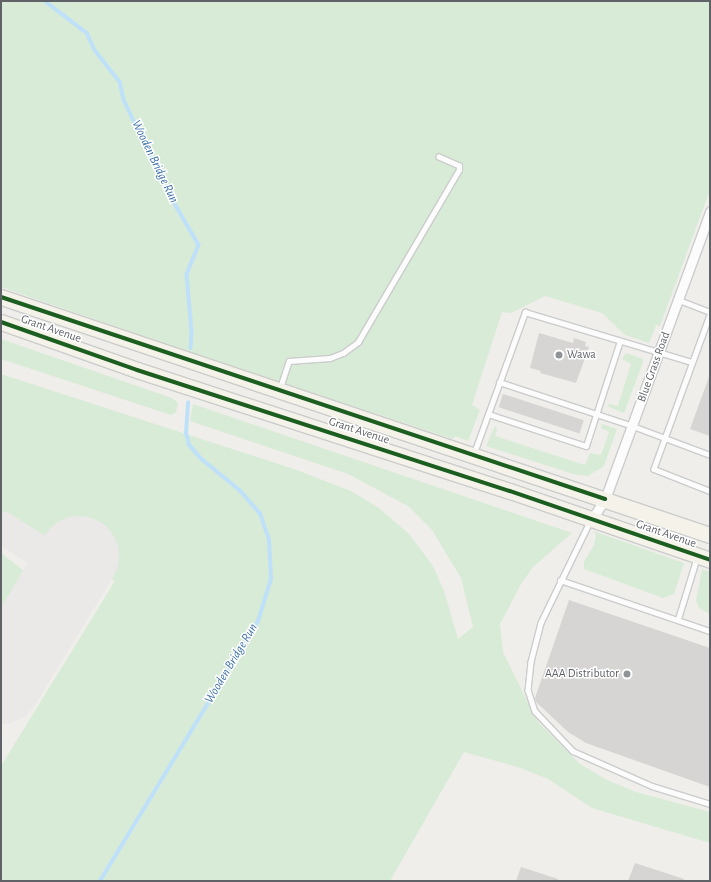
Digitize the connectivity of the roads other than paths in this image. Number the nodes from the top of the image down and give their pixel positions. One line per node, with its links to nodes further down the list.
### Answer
1 (439, 157): 12 (lane)
2 (710, 212): 4 (street, Blue Grass Road)
3 (1, 297): 12 (main road, Grant Avenue)
4 (678, 300): 5 (lane); 9 (street, Blue Grass Road)
5 (710, 312)
6 (710, 315): 10 (lane)
7 (1, 322): 21 (main road, Grant Avenue)
8 (620, 342): 9 (lane); 11 (lane); 14 (lane)
9 (659, 353): 10 (lane); 15 (street, Blue Grass Road)
10 (692, 362): 16 (lane)
11 (499, 382): 13 (lane); 14 (lane)
12 (279, 392): 17 (main road, Grant Avenue)
13 (488, 414): 14 (lane); 17 (lane)
14 (596, 414): 15 (lane)
15 (633, 426): 16 (lane); 20 (street, Blue Grass Road)
16 (664, 438): 18 (lane); 19 (lane)
17 (473, 455): 20 (main road, Grant Avenue)
18 (710, 455)
19 (710, 490)
20 (605, 499): 21 (street, Blue Grass Road); 22 (main road, Grant Avenue)
21 (592, 519): 23 (main road, Grant Avenue); 24 (lane)
22 (710, 535)
23 (704, 558): 25 (lane)
24 (560, 580): 25 (lane); 27 (lane)
25 (678, 619): 26 (lane)
26 (710, 631)
27 (710, 804)

